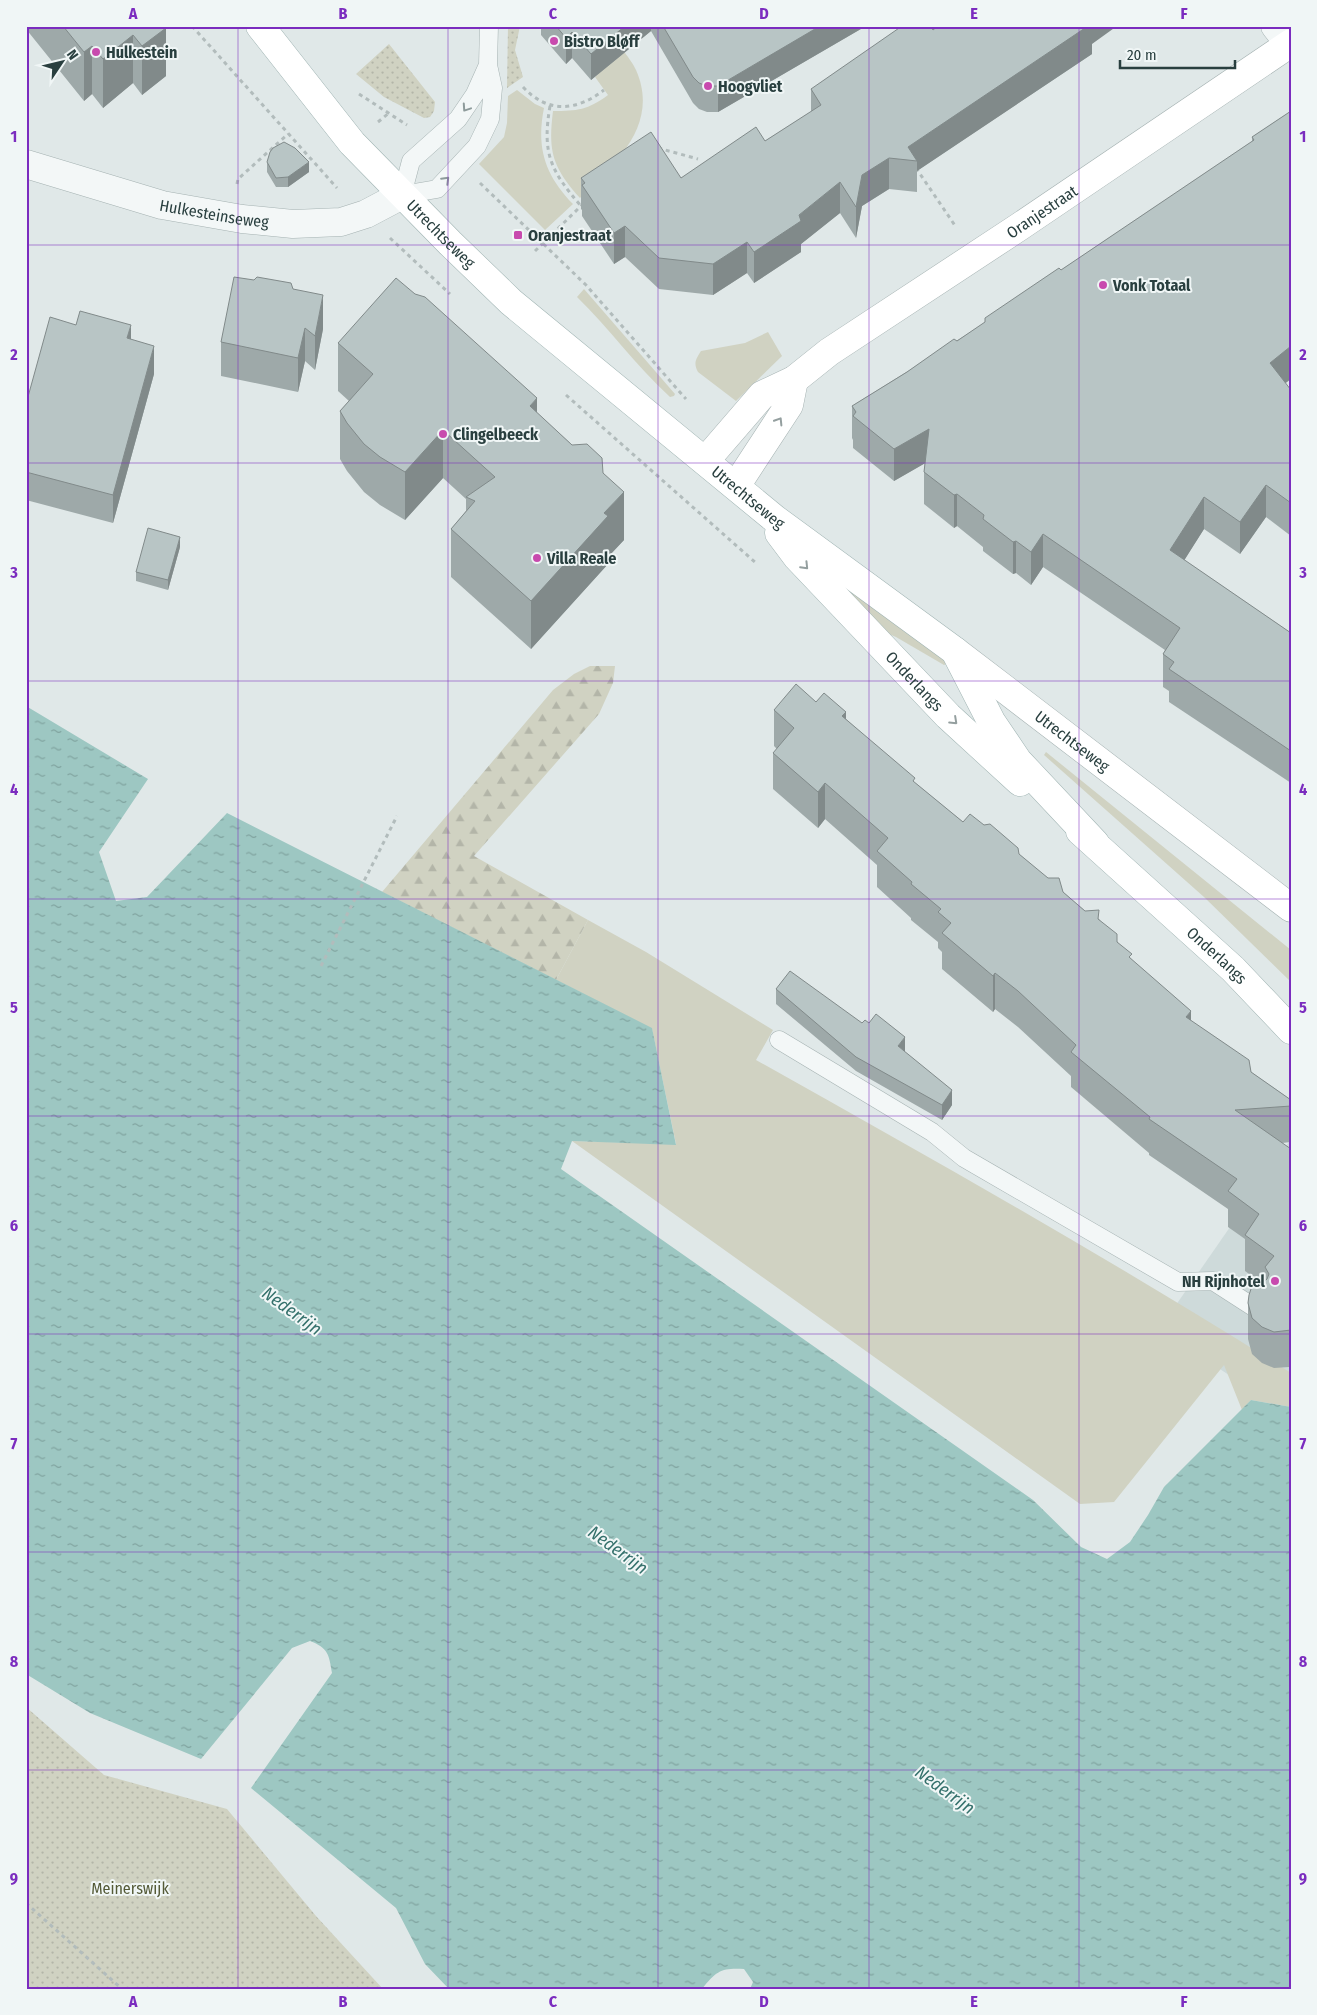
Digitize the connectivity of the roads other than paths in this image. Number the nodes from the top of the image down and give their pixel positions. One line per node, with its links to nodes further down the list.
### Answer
1 (260, 26): 6 (main road, Utrechtseweg)
2 (489, 26): 4 (lane)
3 (1287, 40): 7 (main road, Oranjestraat)
4 (488, 65): 6 (lane, one-way to 6); 6 (lane, one-way to 4)
5 (26, 164): 6 (street, Hulkesteinseweg)
6 (402, 195): 8 (main road, Utrechtseweg)
7 (794, 380): 8 (main road, Oranjestraat); 9 (main road, one-way to 7)
8 (706, 460): 9 (main road, Utrechtseweg)
9 (745, 493): 10 (main road, Utrechtseweg); 11 (main road, Onderlangs, one-way to 11)
10 (955, 651): 11 (main road, Onderlangs); 12 (main road, Utrechtseweg)
11 (1095, 843): 13 (main road, Onderlangs)
12 (1291, 908)
13 (1291, 1030)
14 (779, 1040): 15 (lane)
15 (1258, 1310)

